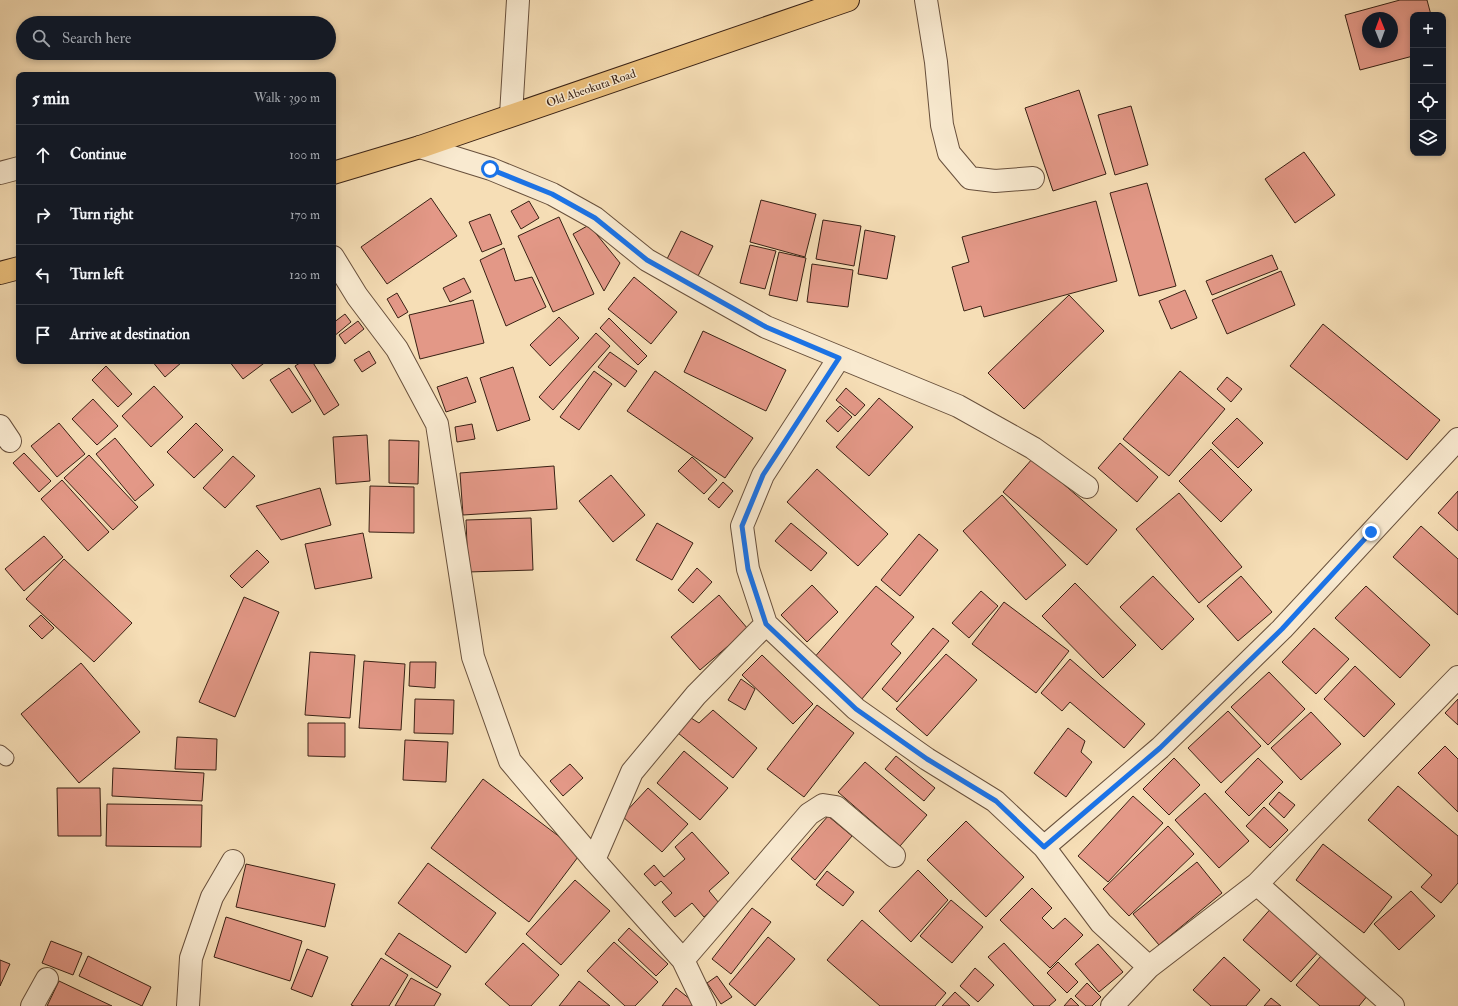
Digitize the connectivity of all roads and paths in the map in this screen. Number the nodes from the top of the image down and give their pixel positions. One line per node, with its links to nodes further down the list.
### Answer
1 (518, 0): 4 (street)
2 (848, 0): 4 (highway, Old Abeokuta Road)
3 (926, 0): 9 (street)
4 (511, 115): 5 (highway, Old Abeokuta Road)
5 (420, 147): 6 (highway, Old Abeokuta Road); 13 (street)
6 (337, 168)
7 (16, 169): 8 (street)
8 (0, 173)
9 (1033, 178)
10 (336, 262): 20 (street)
11 (16, 269): 12 (highway)
12 (0, 273)
13 (839, 358): 15 (street); 16 (street)
14 (1458, 439): 18 (street)
15 (1087, 487)
16 (766, 624): 18 (street); 20 (street)
17 (1458, 677): 22 (street)
18 (1044, 847): 24 (street)
19 (894, 856): 23 (street)
20 (594, 860): 23 (street)
21 (233, 861): 27 (street)
22 (1257, 884): 24 (street); 30 (street)
23 (683, 960): 28 (street)
24 (1150, 967): 29 (street)
25 (48, 979): 26 (street)
26 (32, 1006)
27 (188, 1006)
28 (705, 1006)
29 (1112, 1006)
30 (1393, 1006)

